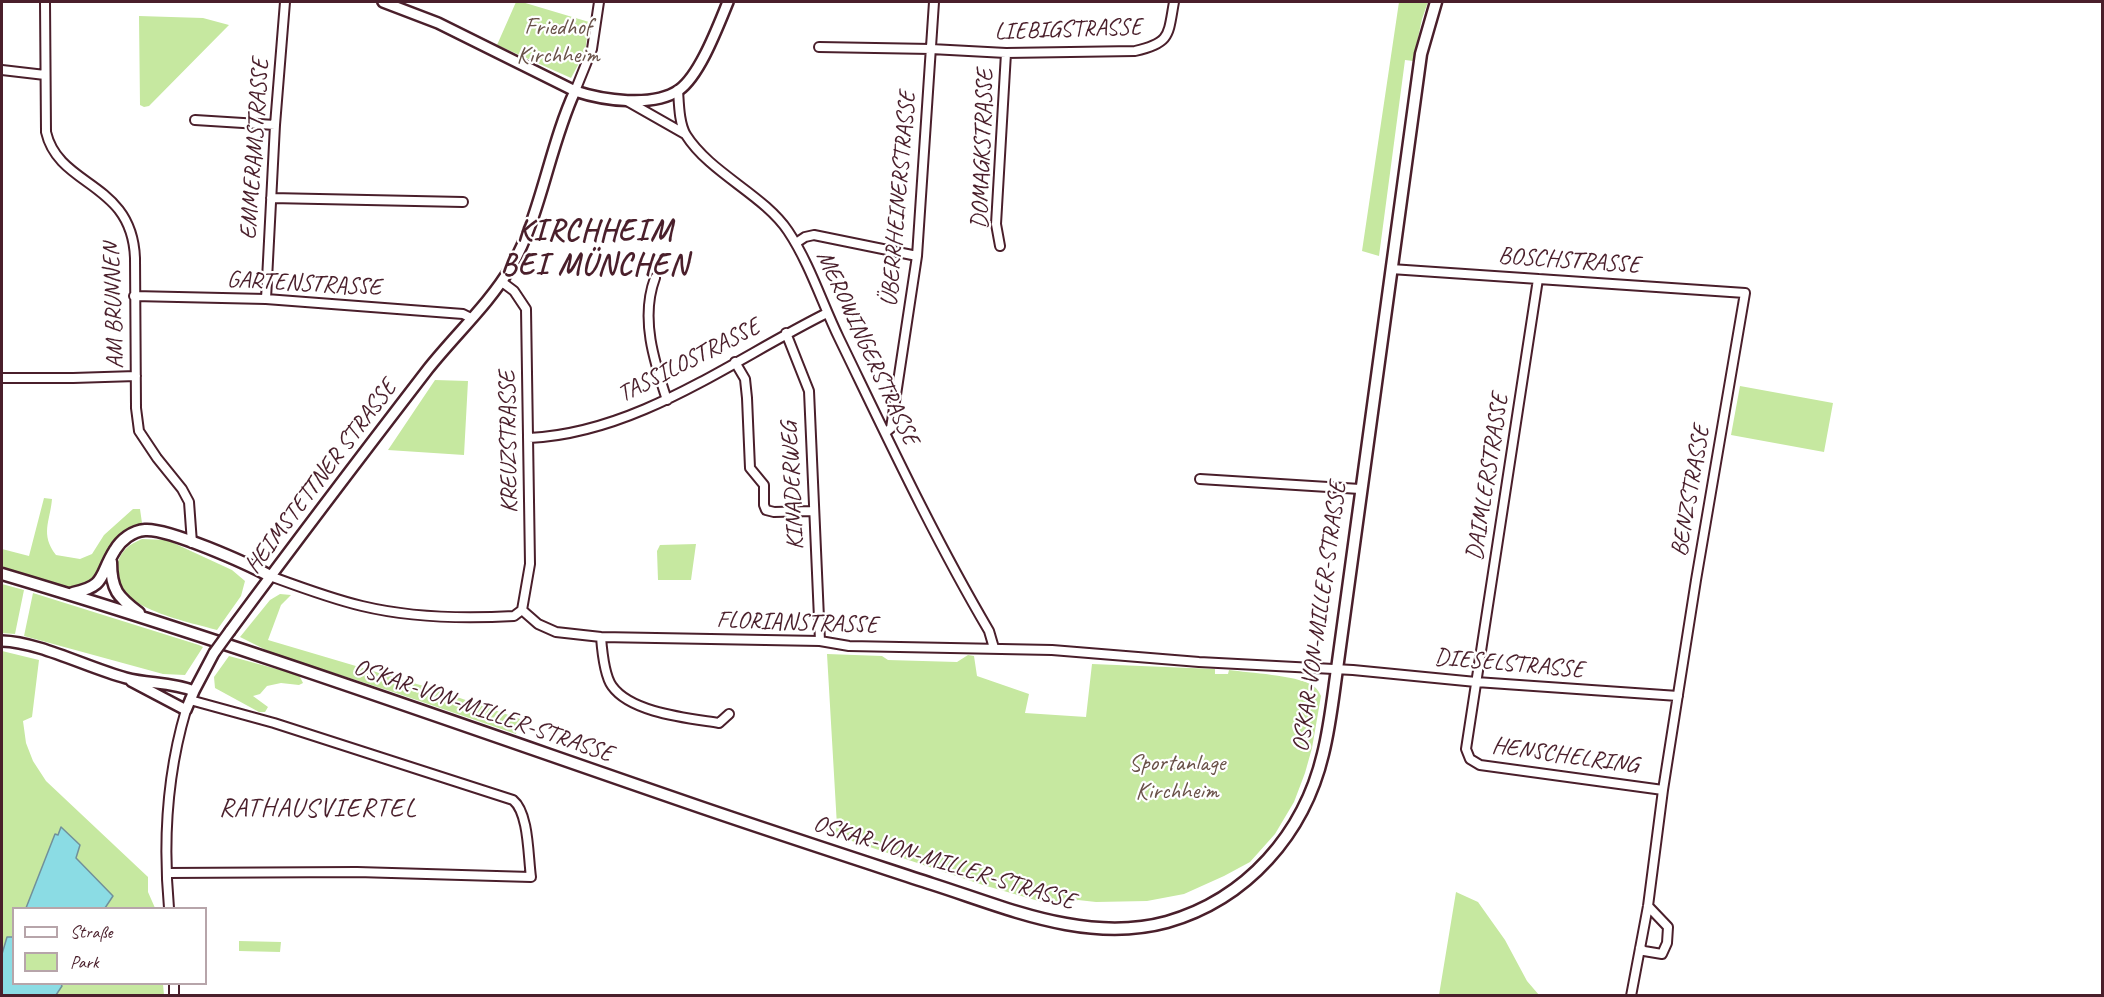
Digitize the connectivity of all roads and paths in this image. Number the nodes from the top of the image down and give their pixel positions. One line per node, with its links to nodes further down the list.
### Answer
1 (45, 2): 13 (street, AM BRUNNEN)
2 (285, 2): 18 (street, EMMERAMSTRASSE)
3 (383, 2): 15 (street)
4 (599, 2): 15 (street)
5 (728, 2): 14 (street)
6 (934, 2): 10 (street, ÜBERRHEINERSTRASSE)
7 (1174, 2): 11 (street, LIEBIGSTRASSE)
8 (1436, 2): 25 (main road, OSKAR-VON-MILLER-STRASSE)
9 (819, 47): 10 (street, LIEBIGSTRASSE)
10 (931, 49): 11 (street, LIEBIGSTRASSE); 24 (street, ÜBERRHEINERSTRASSE)
11 (1006, 53): 23 (street, DOMAGKSTRASSE)
12 (2, 70): 13 (street)
13 (45, 75): 30 (street, AM BRUNNEN)
14 (678, 90): 16 (street); 19 (street)
15 (574, 91): 16 (street); 28 (street, HEIMSTETTNER STRASSE)
16 (627, 100): 19 (street)
17 (195, 120): 18 (street)
18 (275, 124): 20 (street, EMMERAMSTRASSE)
19 (685, 134): 22 (street, MEROWINGERSTRASSE)
20 (271, 198): 21 (street); 31 (street, EMMERAMSTRASSE)
21 (463, 202)
22 (796, 243): 24 (street); 32 (street, MEROWINGERSTRASSE)
23 (1000, 246)
24 (917, 256): 39 (street, ÜBERRHEINERSTRASSE)
25 (1391, 269): 27 (street, BOSCHSTRASSE); 42 (main road, OSKAR-VON-MILLER-STRASSE)
26 (655, 278): 38 (street)
27 (1538, 279): 29 (street, BOSCHSTRASSE); 59 (street, DAIMLERSTRASSE)
28 (502, 282): 33 (street, HEIMSTETTNER STRASSE); 40 (street, KREUZSTRASSE)
29 (1745, 293): 61 (street, BENZSTRASSE)
30 (134, 296): 31 (street, GARTENSTRASSE); 36 (street, AM BRUNNEN)
31 (267, 299): 33 (street, GARTENSTRASSE)
32 (827, 313): 34 (street, TASSILOSTRASSE); 39 (street, MEROWINGERSTRASSE)
33 (471, 318): 49 (street, HEIMSTETTNER STRASSE)
34 (786, 333): 35 (street, TASSILOSTRASSE); 43 (street, KINADERWEG)
35 (735, 362): 38 (street, TASSILOSTRASSE); 43 (street)
36 (136, 376): 37 (street); 44 (street, AM BRUNNEN)
37 (2, 378)
38 (667, 400): 40 (street, TASSILOSTRASSE)
39 (885, 433): 56 (street, MEROWINGERSTRASSE)
40 (529, 438): 51 (street, KREUZSTRASSE)
41 (1200, 478): 42 (street)
42 (1360, 489): 57 (main road, OSKAR-VON-MILLER-STRASSE)
43 (813, 511): 55 (street, KINADERWEG)
44 (189, 521): 45 (street); 46 (street, AM BRUNNEN)
45 (176, 537): 46 (main road); 47 (main road)
46 (192, 543): 49 (main road)
47 (111, 559): 50 (main road); 52 (main road)
48 (2, 574): 50 (main road, OSKAR-VON-MILLER-STRASSE)
49 (270, 576): 51 (street); 60 (street, HEIMSTETTNER STRASSE, bridge)
50 (70, 594): 52 (main road, OSKAR-VON-MILLER-STRASSE)
51 (522, 610): 53 (street, FLORIANSTRASSE)
52 (144, 617): 57 (main road, OSKAR-VON-MILLER-STRASSE)
53 (601, 637): 55 (street, FLORIANSTRASSE); 63 (street)
54 (2, 641): 58 (street)
55 (820, 641): 56 (street, FLORIANSTRASSE)
56 (994, 648): 57 (street, FLORIANSTRASSE)
57 (1337, 669): 59 (street, DIESELSTRASSE)
58 (126, 678): 60 (street); 62 (street)
59 (1476, 682): 61 (street, DIESELSTRASSE); 64 (street, HENSCHELRING)
60 (192, 696): 62 (street, HEIMSTETTNER STRASSE); 65 (street)
61 (1678, 696): 64 (street, HENSCHELRING)
62 (186, 710): 65 (street, HEIMSTETTNER STRASSE)
63 (729, 714)
64 (1663, 790): 66 (street, HENSCHELRING)
65 (167, 873): 67 (street, HEIMSTETTNER STRASSE)
66 (1648, 906): 68 (street, HENSCHELRING); 68 (street)
67 (169, 907)
68 (1640, 948): 69 (street, HENSCHELRING)
69 (1631, 996)

